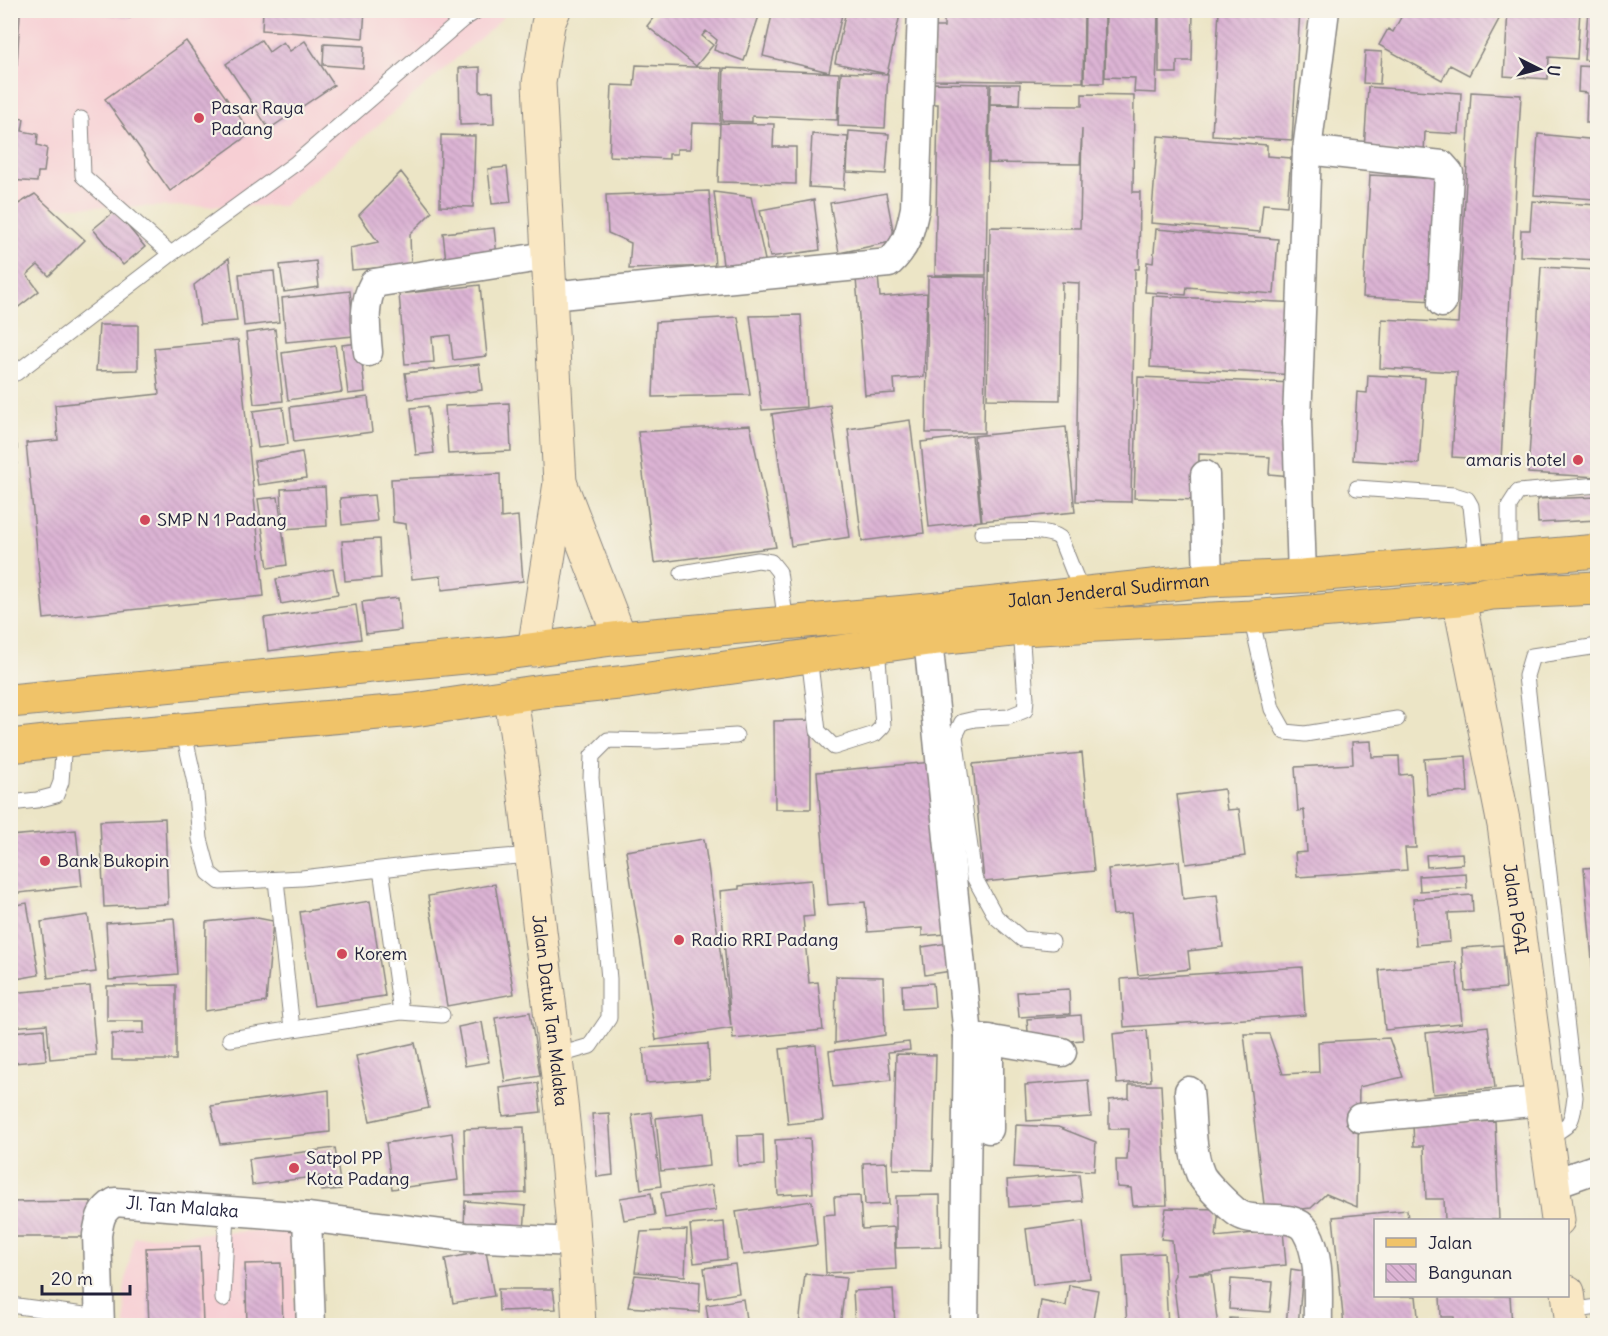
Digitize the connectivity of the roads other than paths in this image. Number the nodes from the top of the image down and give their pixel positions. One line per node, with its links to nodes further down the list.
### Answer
1 (478, 10): 7 (lane)
2 (554, 10): 8 (street)
3 (922, 10): 9 (street)
4 (1325, 10): 6 (street)
5 (81, 119): 7 (lane)
6 (1307, 150): 10 (street); 22 (street)
7 (171, 254): 12 (lane)
8 (547, 256): 9 (street); 11 (street)
9 (550, 296): 14 (street)
10 (1442, 303)
11 (368, 352)
12 (16, 373)
13 (1205, 475): 23 (street)
14 (560, 483): 30 (street); 34 (street)
15 (1598, 485): 19 (lane)
16 (1357, 488): 20 (lane)
17 (982, 533): 25 (lane)
18 (1598, 551): 19 (main road, Jalan Jenderal Sudirman)
19 (1509, 558): 20 (main road, Jalan Jenderal Sudirman)
20 (1477, 562): 22 (main road, Jalan Jenderal Sudirman)
21 (682, 573): 28 (lane)
22 (1302, 576): 23 (main road, Jalan Jenderal Sudirman)
23 (1208, 580): 25 (main road, Jalan Jenderal Sudirman)
24 (1598, 588): 26 (main road)
25 (1082, 593): 28 (main road, Jalan Jenderal Sudirman)
26 (1459, 599): 27 (main road); 56 (street, Jalan PGAI)
27 (1251, 617): 29 (main road); 38 (lane)
28 (786, 624): 30 (main road, Jalan Jenderal Sudirman)
29 (1021, 629): 31 (main road); 47 (lane)
30 (620, 638): 34 (main road, Jalan Jenderal Sudirman)
31 (928, 639): 32 (main road); 51 (street)
32 (877, 646): 35 (main road); 35 (lane)
33 (1598, 646): 59 (lane)
34 (534, 650): 37 (main road, Jalan Jenderal Sudirman)
35 (809, 656): 36 (main road)
36 (510, 695): 39 (main road); 44 (street, Jalan Datuk Tan Malaka)
37 (10, 701)
38 (1397, 719)
39 (183, 729): 41 (main road); 46 (lane)
40 (736, 736): 54 (lane)
41 (64, 740): 42 (main road); 43 (lane)
42 (10, 746)
43 (10, 803)
44 (531, 855): 45 (lane); 54 (street, Jalan Datuk Tan Malaka)
45 (381, 869): 46 (lane); 48 (lane)
46 (276, 880): 50 (lane)
47 (1052, 942)
48 (401, 1012): 49 (lane); 50 (lane)
49 (442, 1015)
50 (292, 1029): 52 (lane)
51 (978, 1037): 53 (street); 58 (street); 71 (street)
52 (230, 1040)
53 (1062, 1052)
54 (556, 1056): 65 (street, Jalan Datuk Tan Malaka)
55 (1190, 1091): 72 (street)
56 (1542, 1101): 57 (street); 59 (street, Jalan PGAI)
57 (1360, 1118)
58 (989, 1129)
59 (1546, 1137): 61 (street, Jalan PGAI)
60 (1598, 1167): 61 (street)
61 (1552, 1184): 64 (street, Jalan PGAI)
62 (227, 1211): 63 (street, Jl. Tan Malaka); 66 (lane); 68 (street, Jl. Tan Malaka)
63 (307, 1217): 65 (street, Jl. Tan Malaka); 69 (street)
64 (1558, 1219)
65 (575, 1242): 70 (street, Jalan Datuk Tan Malaka)
66 (223, 1299)
67 (10, 1305): 68 (lane)
68 (100, 1321)
69 (311, 1326)
70 (579, 1326)
71 (964, 1326)
72 (1318, 1326)

